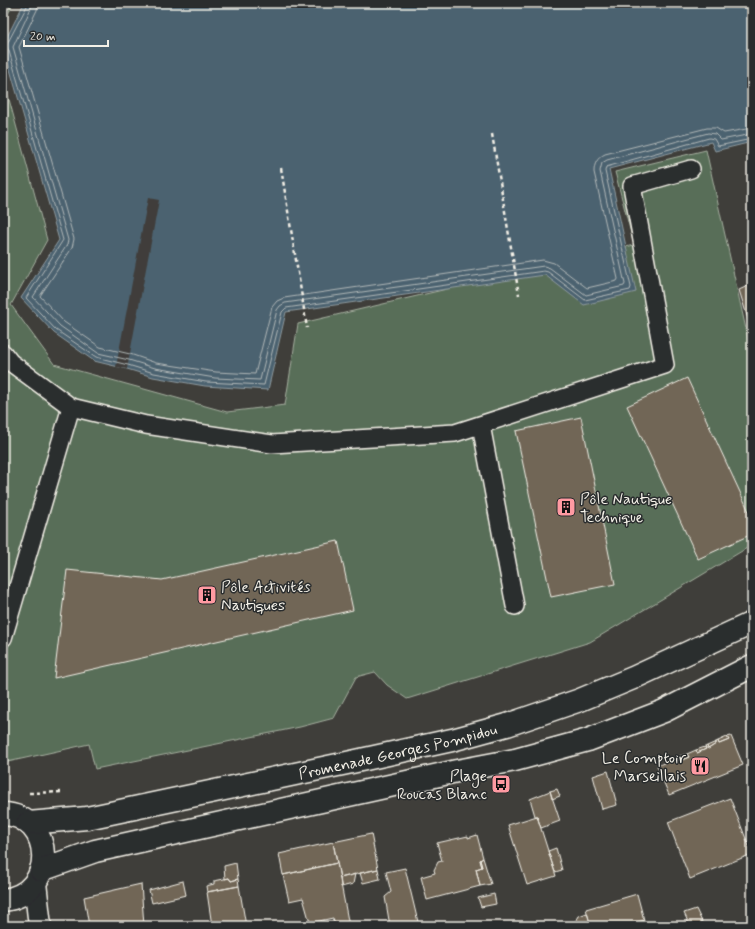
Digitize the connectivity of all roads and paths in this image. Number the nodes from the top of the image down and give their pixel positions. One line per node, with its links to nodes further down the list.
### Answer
1 (492, 134): 4 (path)
2 (281, 168): 5 (path)
3 (691, 169): 8 (lane)
4 (519, 295)
5 (307, 328)
6 (3, 353): 7 (lane)
7 (71, 407): 8 (lane); 11 (lane)
8 (481, 425): 9 (lane)
9 (515, 606)
10 (752, 624): 16 (main road, Promenade Georges Pompidou)
11 (3, 638)
12 (752, 666): 17 (main road, Promenade Georges Pompidou)
13 (24, 792): 14 (path)
14 (67, 792)
15 (3, 814): 16 (main road, Promenade Georges Pompidou)
16 (28, 823): 17 (main road)
17 (38, 876): 18 (main road, Promenade Georges Pompidou); 19 (main road)
18 (3, 900)
19 (40, 926)

